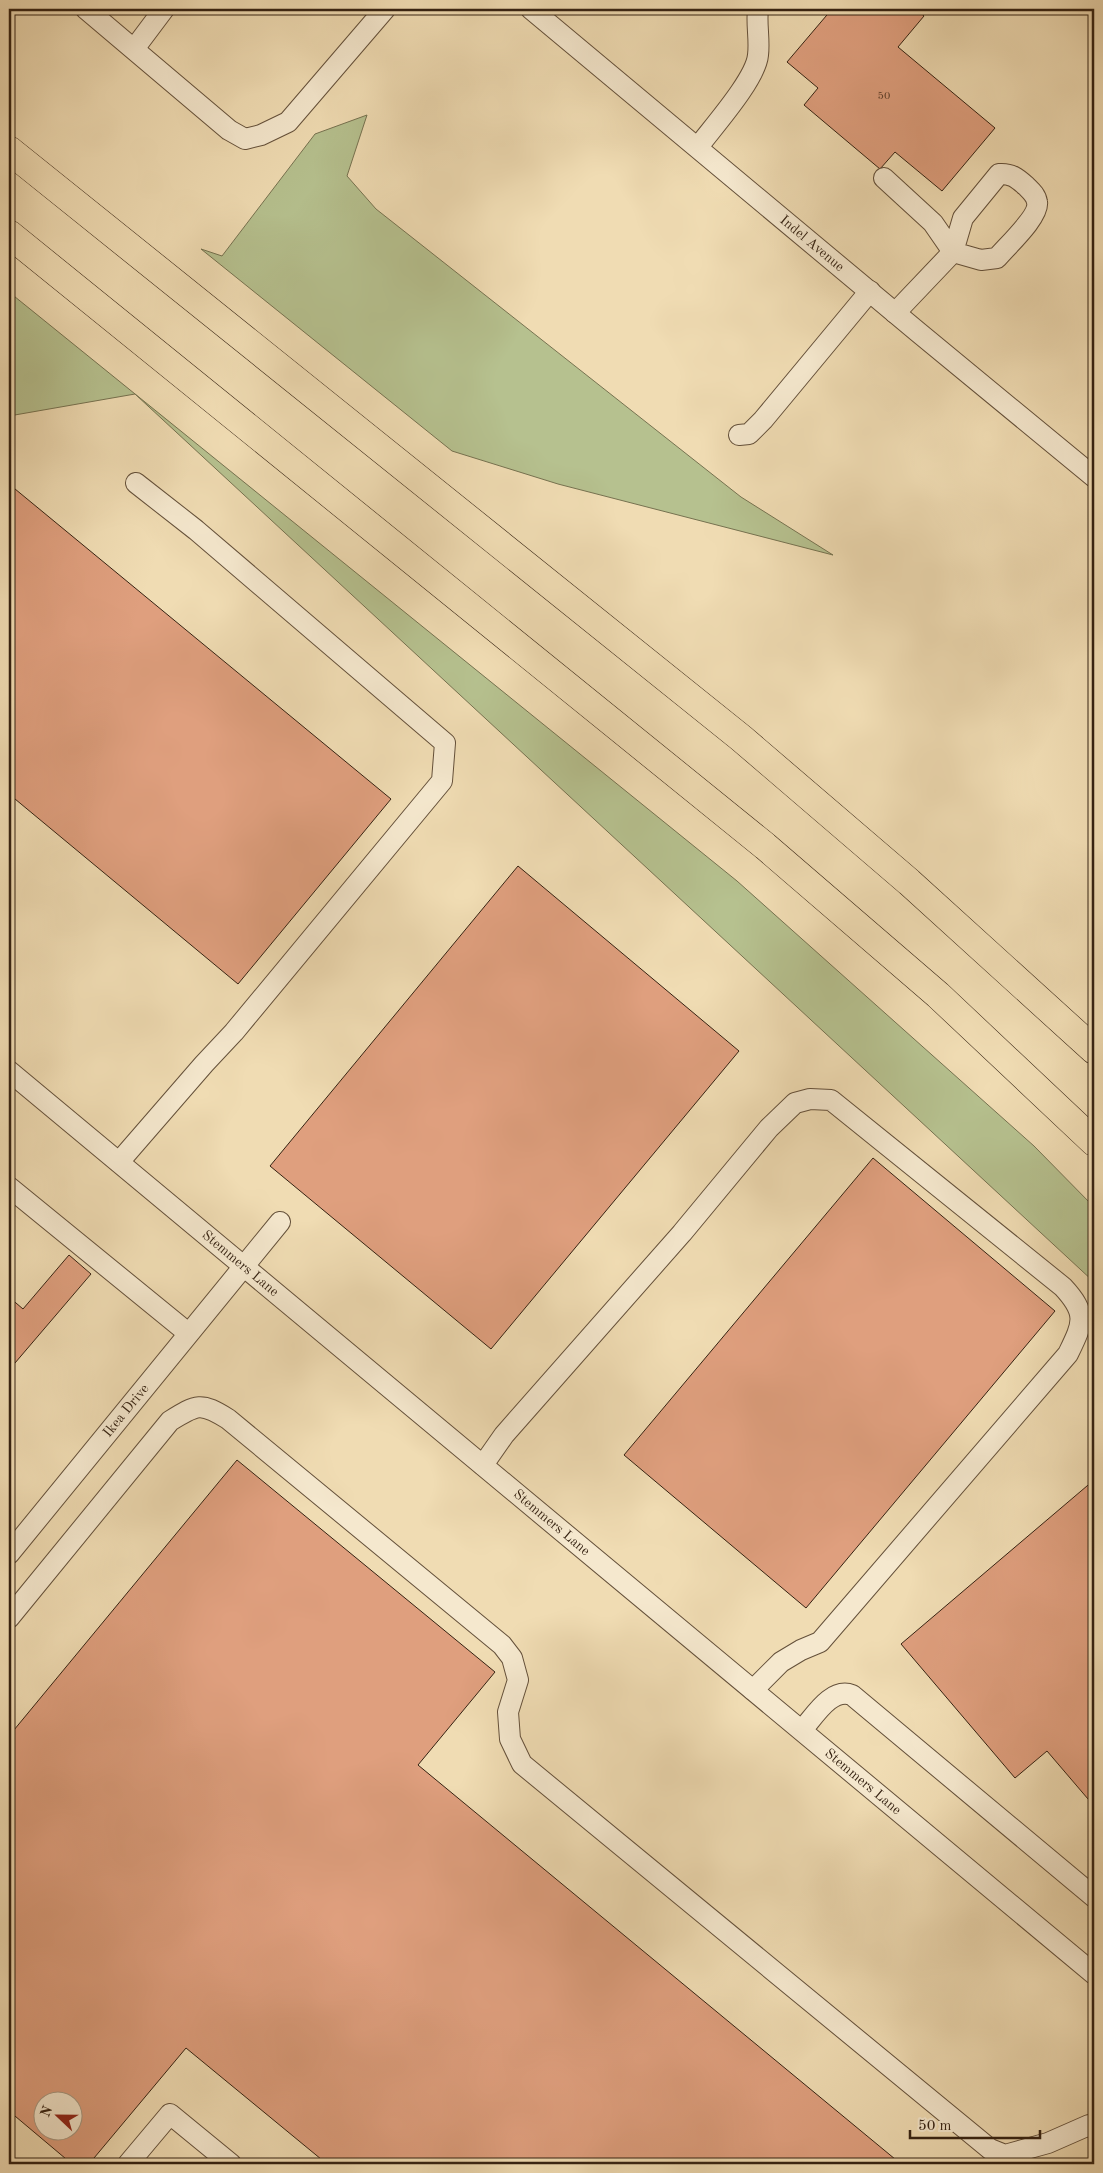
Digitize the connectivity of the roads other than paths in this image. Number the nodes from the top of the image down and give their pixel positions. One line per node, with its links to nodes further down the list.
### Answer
1 (86, 9): 6 (street)
2 (164, 9): 6 (street)
3 (531, 9): 7 (street, Indel Avenue)
4 (758, 9): 7 (street)
5 (376, 12): 6 (street)
6 (134, 49)
7 (698, 147): 12 (street, Indel Avenue)
8 (9, 150): 17 (highway)
9 (884, 178): 11 (street)
10 (9, 234): 19 (highway)
11 (953, 252): 11 (street); 13 (street)
12 (870, 291): 13 (street, Indel Avenue); 14 (street)
13 (895, 313): 15 (street, Indel Avenue)
14 (739, 435)
15 (1094, 477)
16 (136, 483): 20 (street)
17 (1094, 1050)
18 (9, 1072): 20 (street, Stemmers Lane)
19 (1094, 1142)
20 (119, 1162): 23 (street, Stemmers Lane)
21 (9, 1187): 24 (street)
22 (280, 1222): 23 (street, Ikea Drive)
23 (242, 1266): 24 (street, Ikea Drive); 25 (street, Stemmers Lane)
24 (188, 1333): 26 (street, Ikea Drive)
25 (483, 1465): 28 (street, Stemmers Lane); 28 (street)
26 (9, 1554)
27 (9, 1618): 32 (street)
28 (753, 1690): 29 (street, Stemmers Lane)
29 (802, 1730): 30 (street); 31 (street, Stemmers Lane)
30 (1094, 1897)
31 (1094, 1974)
32 (1094, 2129)
33 (128, 2164): 34 (street)
34 (231, 2164)

